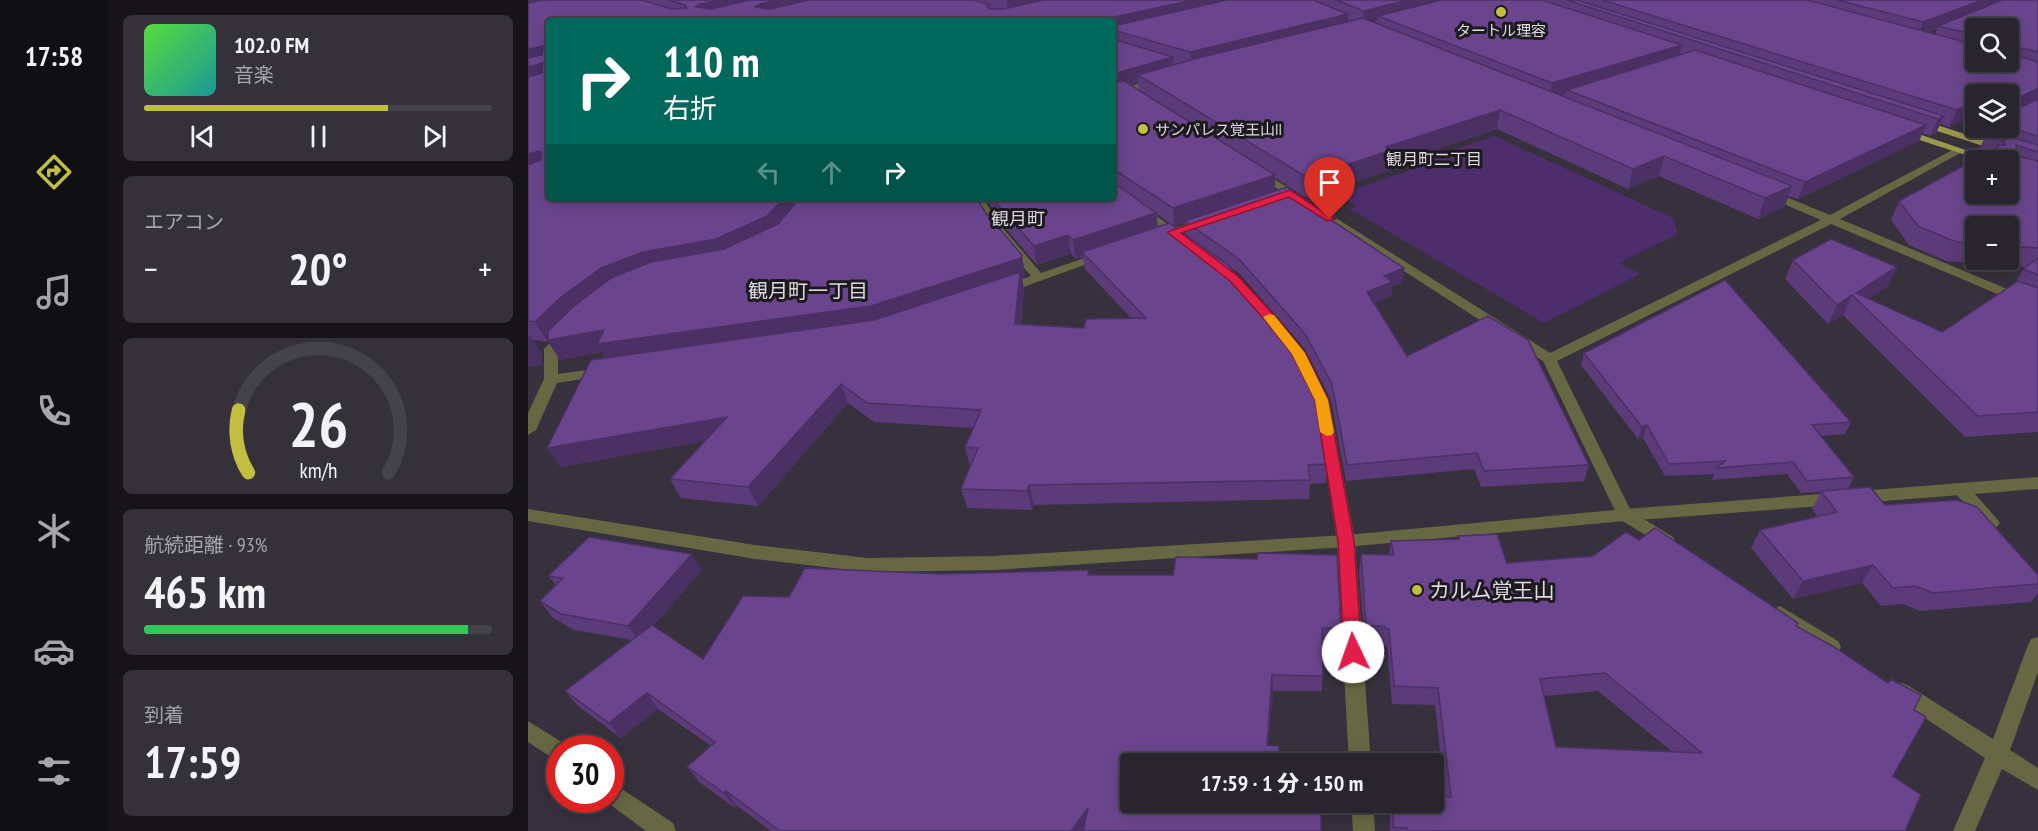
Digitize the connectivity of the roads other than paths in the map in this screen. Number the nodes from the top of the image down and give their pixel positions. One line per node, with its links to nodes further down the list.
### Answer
1 (1171, 77): 2 (street)
2 (1120, 93): 3 (street)
3 (1146, 103)
4 (1909, 119): 7 (main road)
5 (1891, 128): 8 (main road)
6 (1980, 138): 7 (street)
7 (1975, 141): 10 (main road)
8 (1958, 150): 9 (main road); 18 (street)
9 (1965, 152)
10 (2038, 161)
11 (1242, 163): 14 (street)
12 (1755, 189): 18 (street)
13 (1116, 192): 19 (street)
14 (1290, 193): 15 (street); 28 (street)
15 (1269, 200)
16 (980, 201): 23 (street)
17 (1215, 218): 19 (street)
18 (1832, 219): 25 (street); 28 (street)
19 (1173, 232): 20 (street); 21 (street)
20 (1150, 240)
21 (1190, 246)
22 (1117, 251): 23 (street)
23 (1039, 278): 24 (street)
24 (986, 296)
25 (2038, 307)
26 (578, 322): 30 (street)
27 (1298, 353): 37 (street)
28 (1549, 359): 35 (street)
29 (610, 371): 30 (street)
30 (551, 379): 31 (street)
31 (528, 430)
32 (2038, 483): 33 (street)
33 (1961, 489): 35 (street); 36 (street)
34 (528, 514): 37 (street)
35 (1625, 515): 37 (street); 38 (street)
36 (2000, 534)
37 (1346, 541): 45 (street)
38 (1675, 547)
39 (1766, 605): 41 (street)
40 (2038, 645): 46 (street)
41 (1847, 657)
42 (1887, 682): 46 (street)
43 (528, 730): 44 (street)
44 (546, 743)
45 (1359, 753)
46 (1998, 753): 47 (street); 52 (street)
47 (2038, 780)
48 (624, 801): 50 (street)
49 (1363, 813): 51 (street)
50 (665, 831)
51 (1364, 831)
52 (1964, 831)

